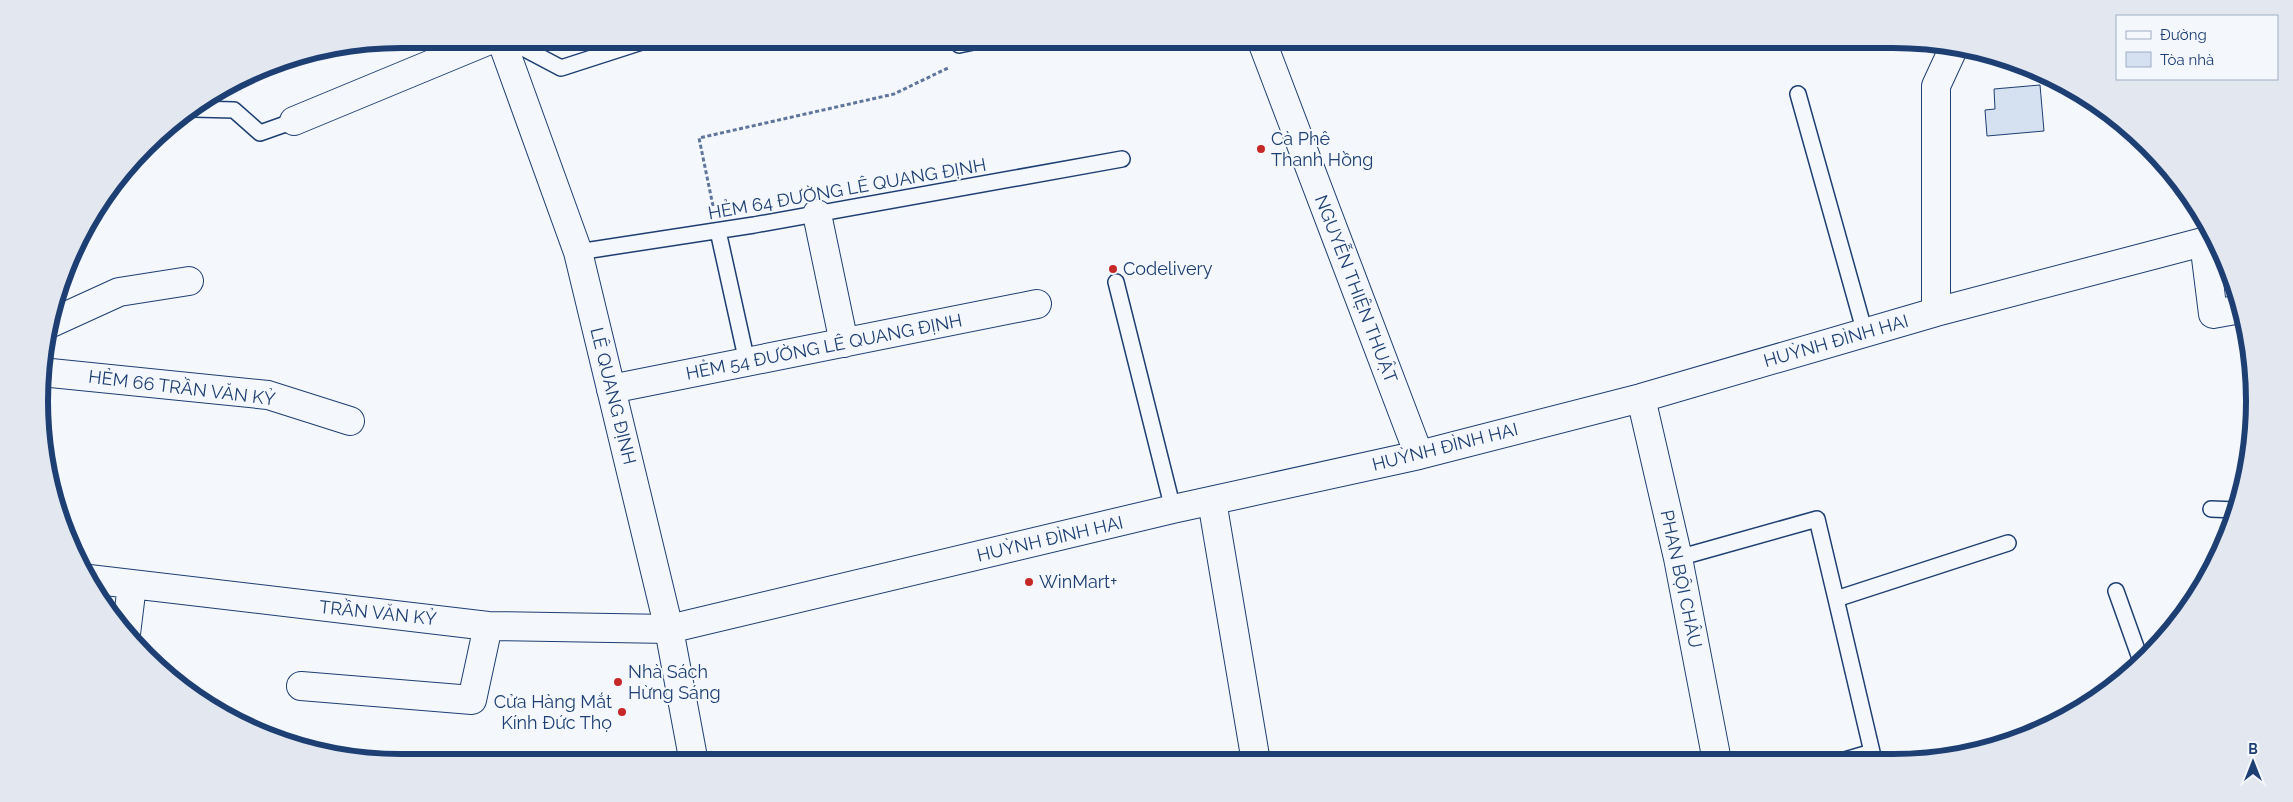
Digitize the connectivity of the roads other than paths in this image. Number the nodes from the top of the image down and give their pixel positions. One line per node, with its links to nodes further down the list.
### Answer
1 (470, 48): 9 (street)
2 (504, 48): 15 (street, LÊ QUANG ĐỊNH)
3 (523, 48): 4 (lane)
4 (623, 48)
5 (1264, 48): 29 (street, NGUYỄN THIỆN THUẬT)
6 (1951, 53): 20 (street)
7 (1798, 94): 22 (lane)
8 (202, 109): 9 (lane)
9 (294, 121)
10 (1122, 159): 11 (lane, HẺM 64 ĐƯỜNG LÊ QUANG ĐỊNH)
11 (817, 214): 12 (lane, HẺM 64 ĐƯỜNG LÊ QUANG ĐỊNH); 23 (street)
12 (718, 231): 15 (lane, HẺM 64 ĐƯỜNG LÊ QUANG ĐỊNH); 24 (lane)
13 (2207, 241): 20 (street, HUỲNH ĐÌNH HAI)
14 (2210, 248): 19 (street)
15 (578, 252): 26 (street, LÊ QUANG ĐỊNH)
16 (189, 281): 21 (street)
17 (1116, 282): 31 (lane)
18 (1037, 304): 23 (street, HẺM 54 ĐƯỜNG LÊ QUANG ĐỊNH)
19 (2233, 310)
20 (1936, 312): 22 (street, HUỲNH ĐÌNH HAI)
21 (57, 320)
22 (1865, 333): 27 (street, HUỲNH ĐÌNH HAI)
23 (844, 343): 24 (street, HẺM 54 ĐƯỜNG LÊ QUANG ĐỊNH)
24 (747, 362): 26 (street, HẺM 54 ĐƯỜNG LÊ QUANG ĐỊNH)
25 (49, 373): 28 (street, HẺM 66 TRẦN VĂN KỶ)
26 (611, 389): 42 (street, LÊ QUANG ĐỊNH)
27 (1641, 398): 29 (street, HUỲNH ĐÌNH HAI); 35 (street, PHAN BỘI CHÂU)
28 (350, 421)
29 (1419, 455): 30 (street, HUỲNH ĐÌNH HAI)
30 (1212, 501): 31 (street, HUỲNH ĐÌNH HAI); 46 (street)
31 (1173, 509): 42 (street, HUỲNH ĐÌNH HAI)
32 (2212, 509): 33 (lane)
33 (2228, 510)
34 (2008, 543): 39 (lane)
35 (1678, 558): 39 (lane); 47 (street, PHAN BỘI CHÂU)
36 (96, 580): 37 (street, TRẦN VĂN KỶ)
37 (132, 585): 40 (street); 41 (street, TRẦN VĂN KỶ)
38 (2116, 590): 43 (lane)
39 (1836, 599): 48 (lane)
40 (127, 624)
41 (488, 626): 42 (street, TRẦN VĂN KỶ); 44 (street)
42 (668, 630): 45 (street, LÊ QUANG ĐỊNH)
43 (2139, 654)
44 (301, 686)
45 (692, 754)
46 (1255, 754)
47 (1716, 754)
48 (1865, 754)

